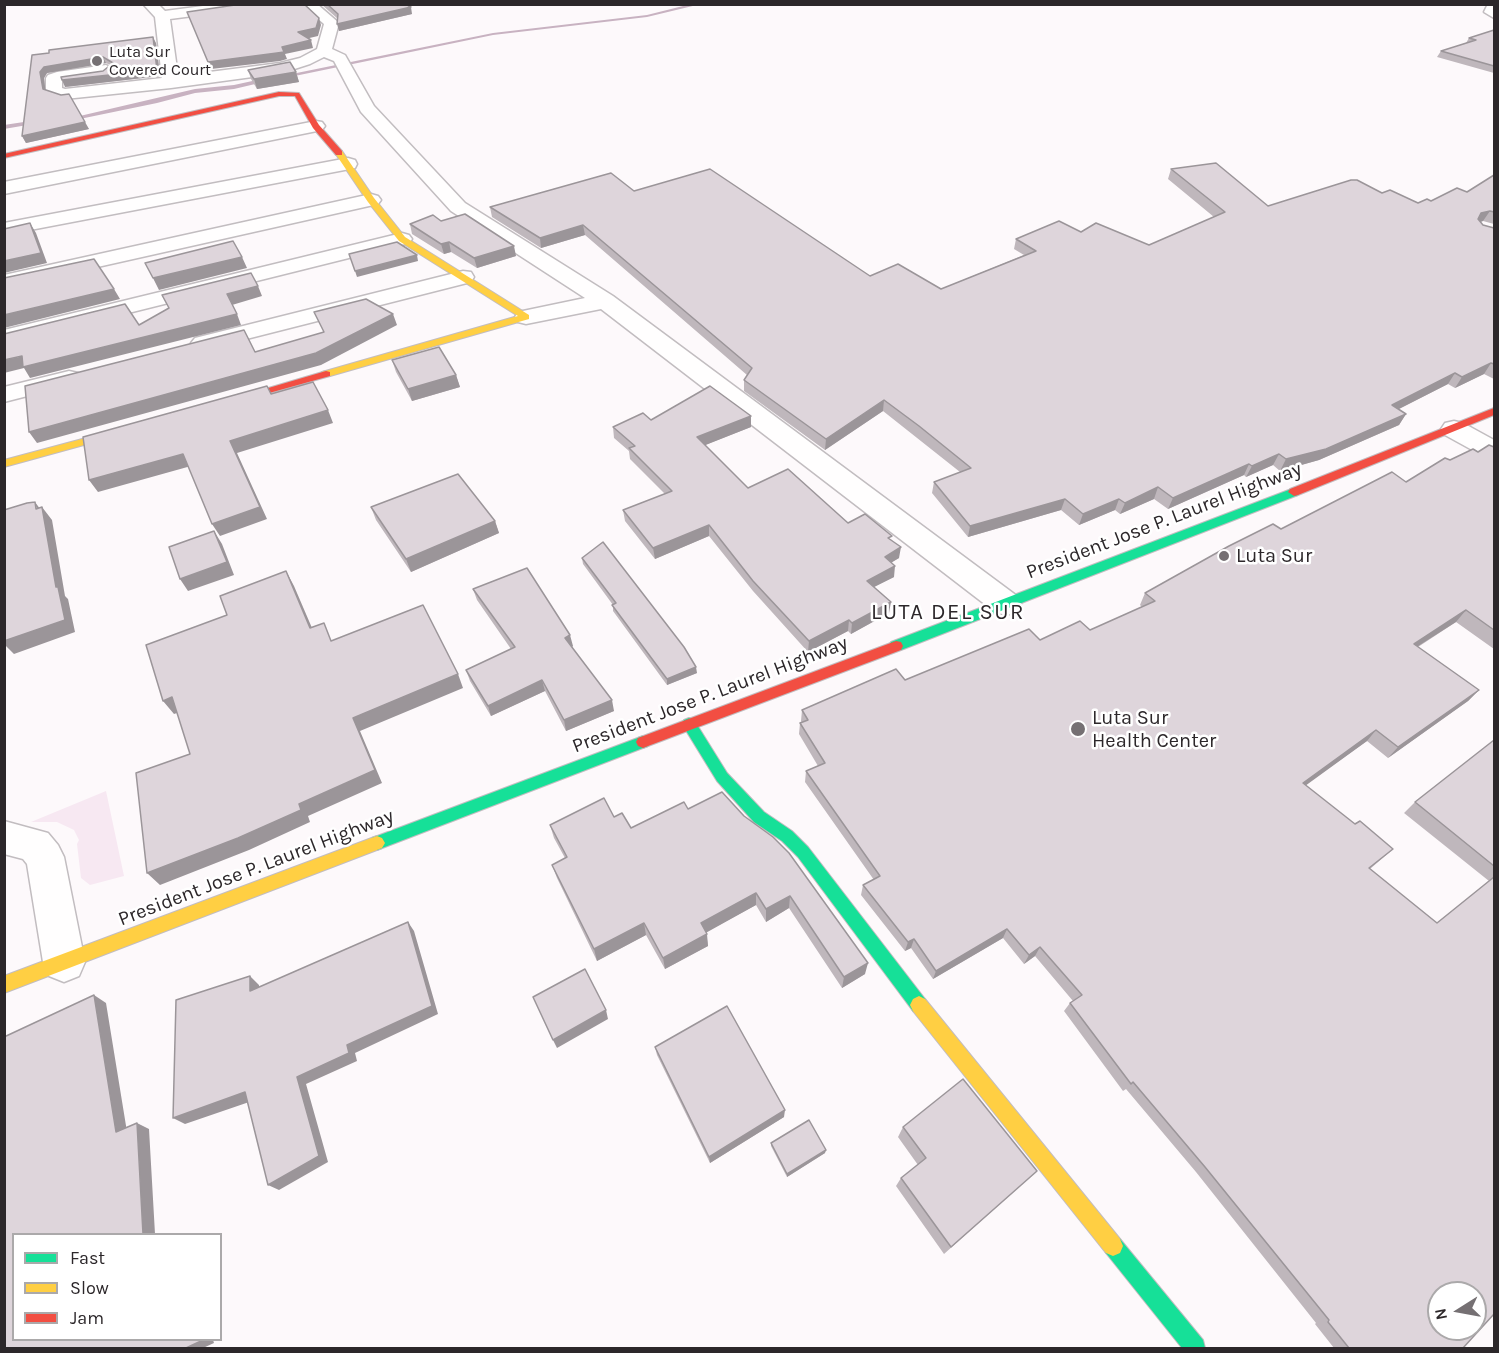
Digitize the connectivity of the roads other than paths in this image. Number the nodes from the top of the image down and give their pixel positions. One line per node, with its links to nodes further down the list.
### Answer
1 (150, 4): 6 (street)
2 (254, 4): 6 (street)
3 (308, 4): 7 (street)
4 (1494, 6): 5 (street)
5 (1494, 14)
6 (162, 16): 9 (street)
7 (324, 51): 9 (street); 19 (street)
8 (106, 70): 9 (street)
9 (171, 83)
10 (315, 126): 11 (main road); 12 (main road); 13 (street)
11 (4, 156)
12 (348, 164): 14 (main road); 15 (street)
13 (4, 188)
14 (371, 200): 16 (main road); 18 (street)
15 (4, 229)
16 (402, 240): 17 (main road); 21 (street)
17 (463, 277): 20 (main road); 22 (street)
18 (4, 282)
19 (605, 301): 20 (street); 31 (street)
20 (526, 318): 25 (main road)
21 (4, 337)
22 (177, 350)
23 (85, 374): 24 (street)
24 (4, 395)
25 (211, 407)
26 (1494, 411): 28 (main road, President Jose P. Laurel Highway)
27 (142, 426): 30 (main road)
28 (1454, 429): 29 (street); 31 (main road, President Jose P. Laurel Highway)
29 (1494, 451)
30 (4, 464)
31 (1006, 604): 32 (main road, President Jose P. Laurel Highway)
32 (689, 724): 34 (main road, President Jose P. Laurel Highway); 36 (main road)
33 (4, 837): 34 (street)
34 (64, 962): 35 (main road, President Jose P. Laurel Highway)
35 (4, 985)
36 (1195, 1348)

